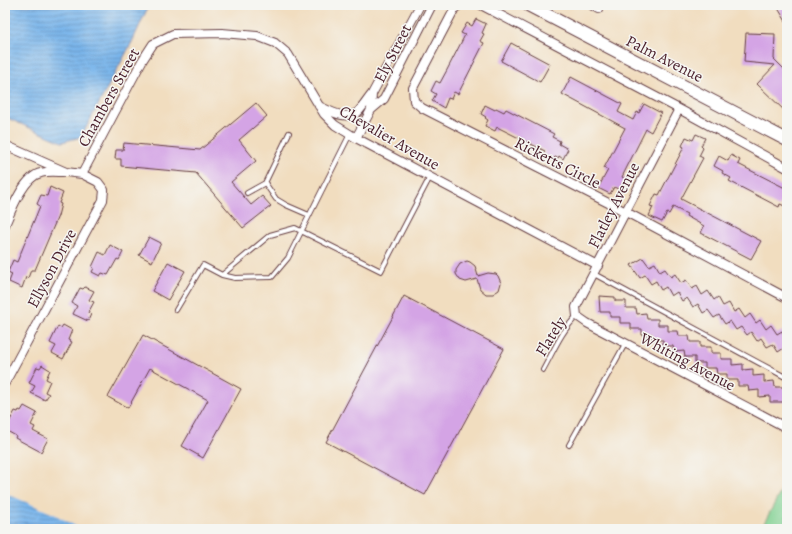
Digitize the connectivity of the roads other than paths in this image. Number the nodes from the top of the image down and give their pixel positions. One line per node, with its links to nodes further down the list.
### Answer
1 (420, 5): 7 (street, Ely Street)
2 (432, 5): 8 (street, Ely Street)
3 (460, 5): 23 (street, Ricketts Circle)
4 (482, 5): 11 (street)
5 (528, 5): 15 (main road, Palm Avenue)
6 (165, 37): 10 (street, Chevalier Avenue); 19 (street, Chambers Street)
7 (396, 48): 8 (street); 9 (street, Ely Street)
8 (407, 54): 12 (street, Ely Street)
9 (372, 94): 10 (street, Ely Street); 12 (street, Ely Street)
10 (319, 106): 14 (street, Chevalier Avenue)
11 (679, 109): 17 (street); 23 (street, Flatley Avenue)
12 (371, 110): 14 (street, Ely Street)
13 (289, 133): 21 (lane)
14 (353, 136): 20 (street, Chevalier Avenue); 24 (lane)
15 (787, 140)
16 (5, 145): 18 (street)
17 (787, 168)
18 (66, 172): 19 (street); 25 (street)
19 (82, 174): 36 (street, Ellyson Drive)
20 (430, 177): 26 (lane); 27 (street, Chevalier Avenue)
21 (264, 183): 22 (lane); 24 (lane)
22 (247, 193)
23 (626, 212): 27 (street, Flatley Avenue); 30 (street, Ricketts Circle)
24 (309, 215): 26 (lane)
25 (5, 225)
26 (301, 231): 29 (lane); 29 (lane)
27 (598, 266): 28 (street, Flatley Avenue)
28 (594, 274): 32 (street, Flatley Avenue); 35 (lane)
29 (222, 275): 31 (lane)
30 (787, 298)
31 (176, 310)
32 (577, 316): 33 (street, Whiting Avenue); 34 (lane, Flately)
33 (625, 344): 37 (street, Whiting Avenue); 38 (lane)
34 (543, 370)
35 (787, 378)
36 (5, 383)
37 (787, 428)
38 (569, 445)

